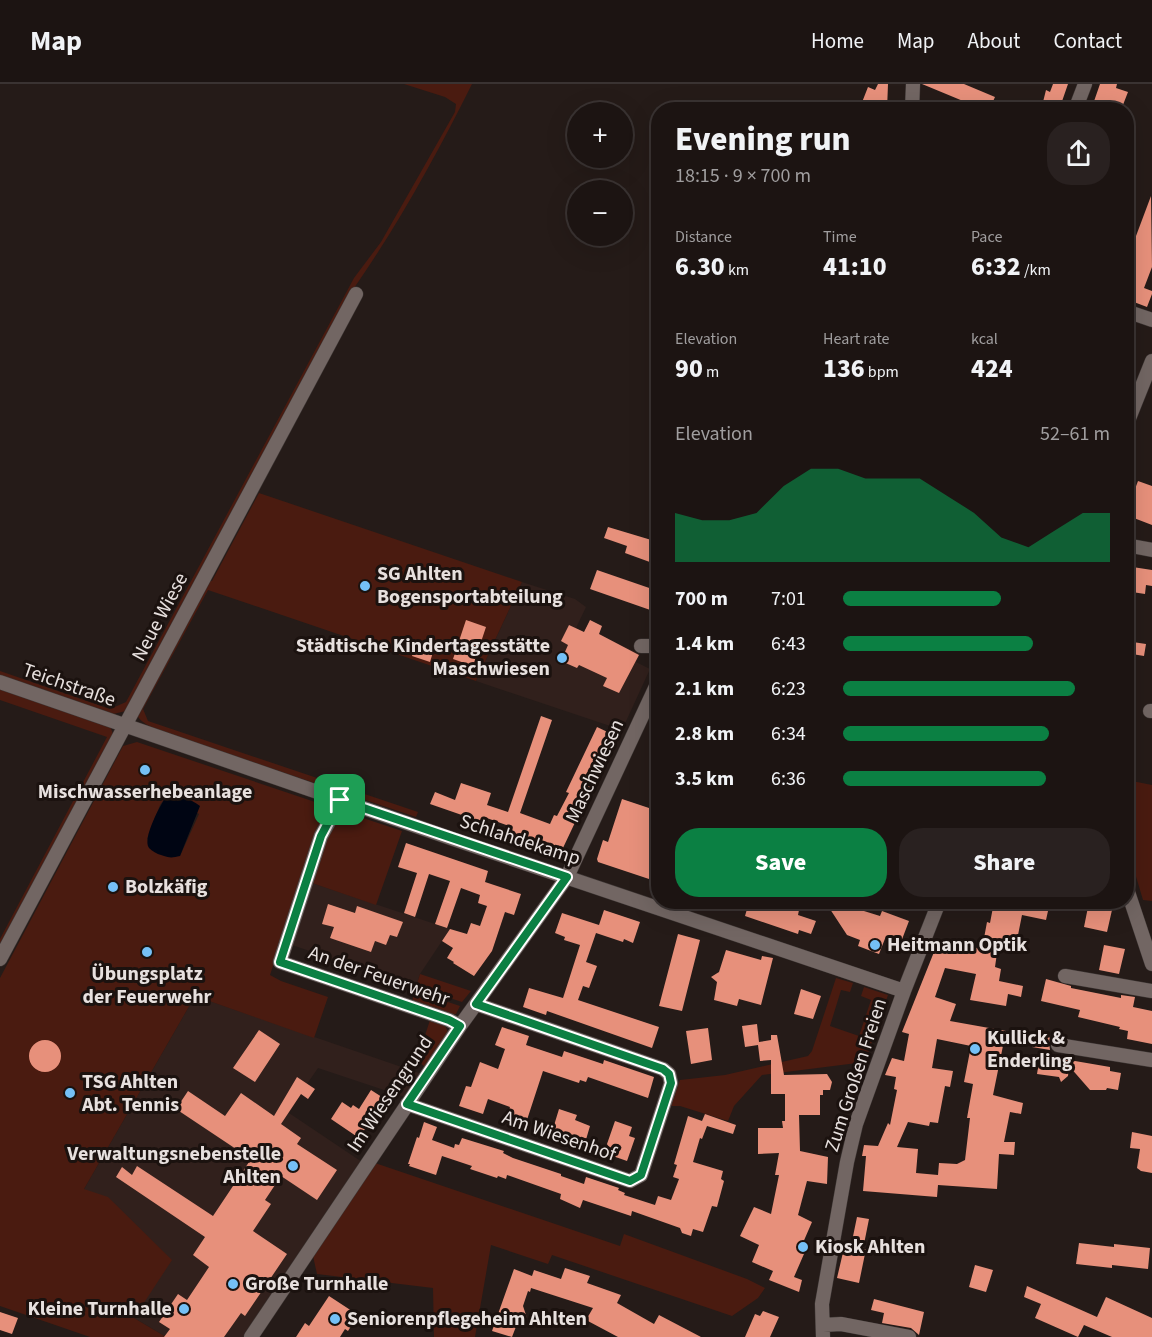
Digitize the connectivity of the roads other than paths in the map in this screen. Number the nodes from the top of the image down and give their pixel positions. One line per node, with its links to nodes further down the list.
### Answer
1 (913, 84): 3 (street)
2 (1085, 84): 4 (street)
3 (912, 102)
4 (1078, 102)
5 (356, 294): 16 (street, Neue Wiese)
6 (1134, 314): 7 (street)
7 (1152, 320)
8 (1152, 362): 9 (street)
9 (1134, 406)
10 (1134, 547): 11 (street)
11 (1152, 550)
12 (641, 646): 13 (street)
13 (651, 646)
14 (0, 682): 16 (street, Teichstraße)
15 (651, 697): 18 (street, Maschwiesen)
16 (125, 724): 17 (street, Schlahdekamp); 23 (street, Neue Wiese)
17 (340, 800): 18 (street, Schlahdekamp); 29 (street, An der Feuerwehr)
18 (567, 877): 19 (street, Schlahdekamp); 28 (street, Im Wiesengrund)
19 (651, 905)
20 (662, 909): 26 (street, Schlahdekamp)
21 (936, 909): 26 (street, Zum Großen Freien)
22 (1134, 909): 24 (street)
23 (0, 959)
24 (1152, 964)
25 (1065, 976): 27 (street)
26 (904, 991): 33 (street, Zum Großen Freien)
27 (1152, 991)
28 (476, 1004): 29 (street, Im Wiesengrund); 32 (street, Am Wiesenhof)
29 (460, 1026): 32 (street, Im Wiesengrund)
30 (1058, 1045): 31 (street)
31 (1152, 1060)
32 (407, 1104): 34 (street, Im Wiesengrund)
33 (823, 1331): 35 (street)
34 (251, 1337)
35 (909, 1337)

